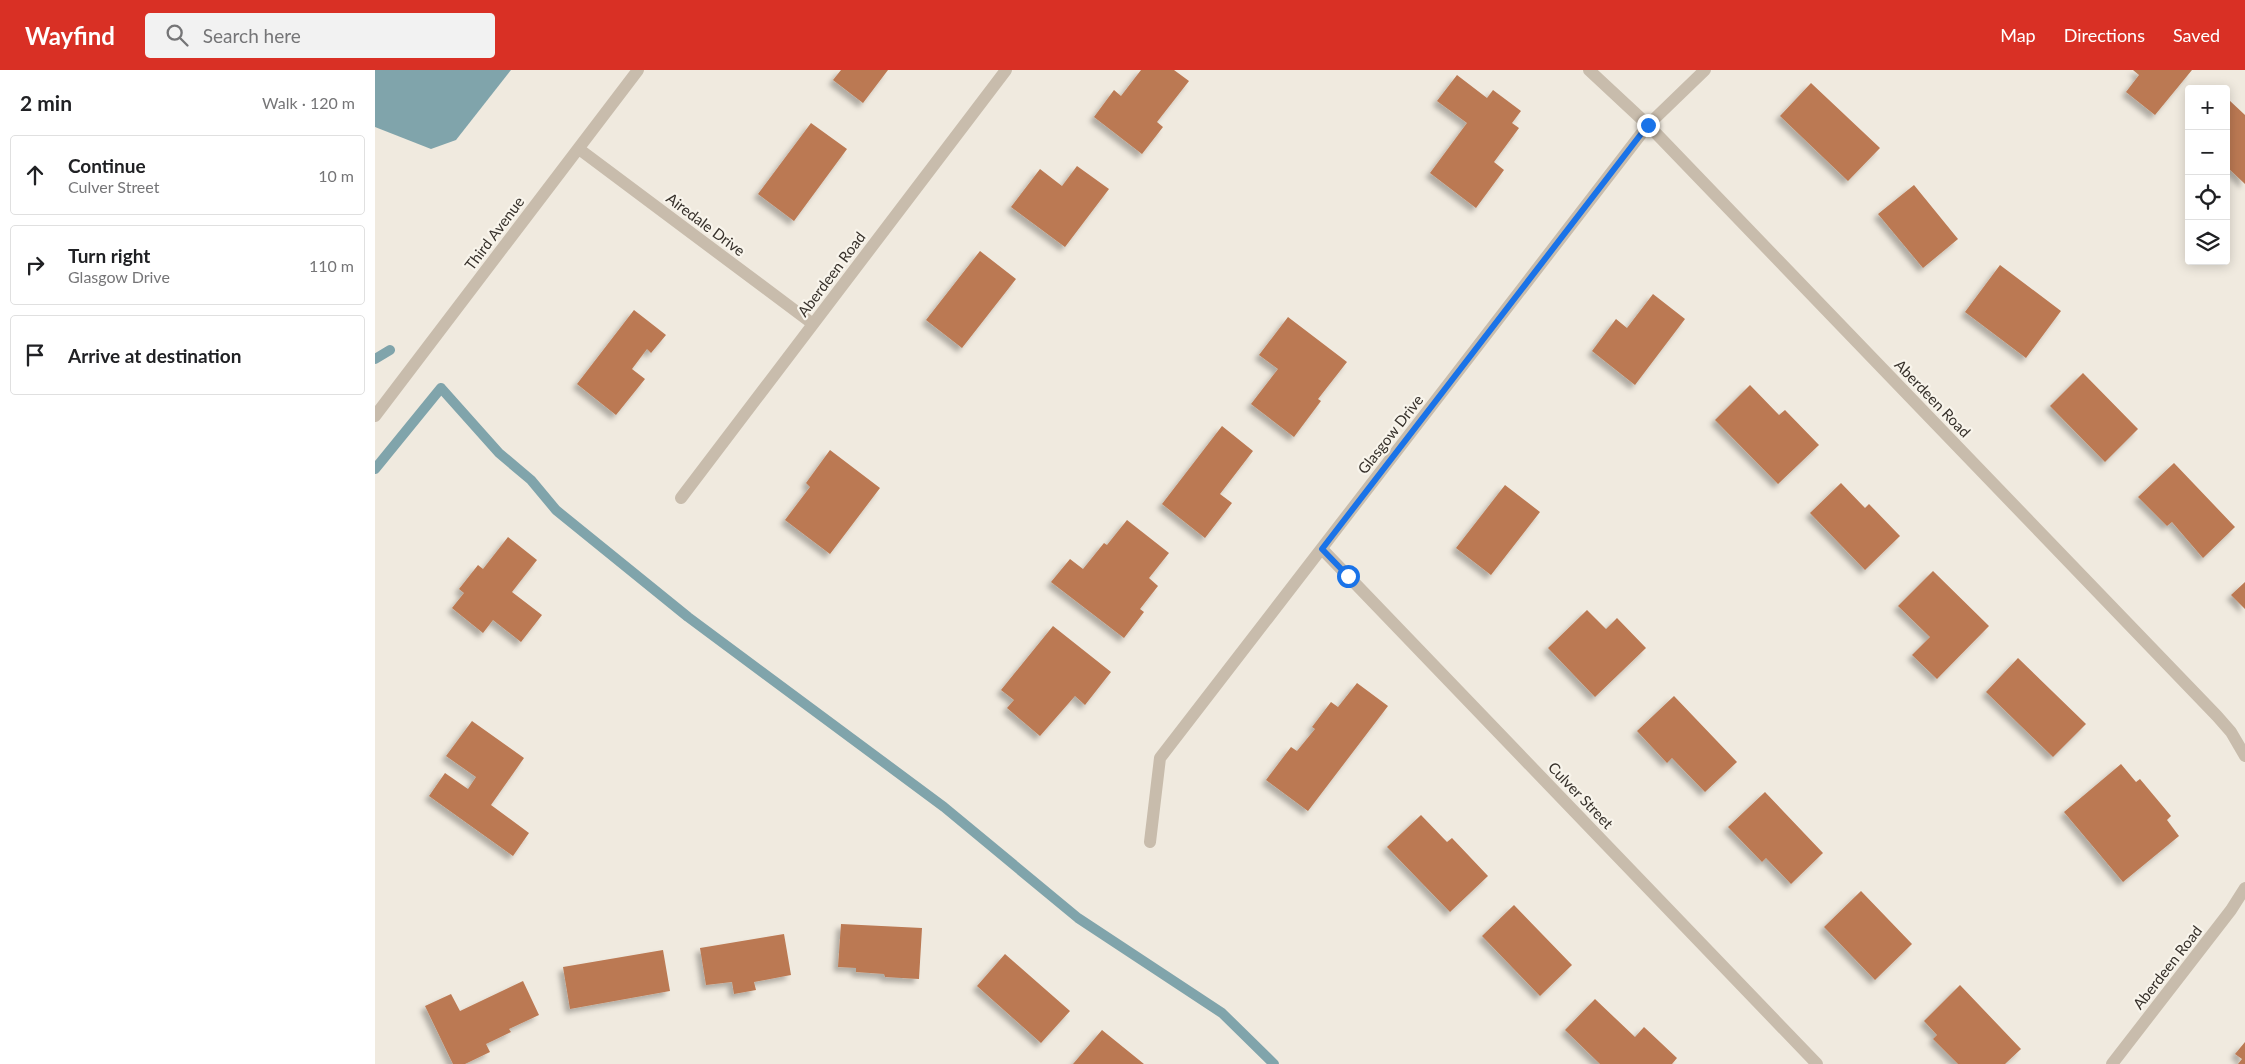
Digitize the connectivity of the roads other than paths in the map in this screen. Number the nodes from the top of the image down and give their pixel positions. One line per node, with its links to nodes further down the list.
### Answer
1 (638, 70): 6 (street, Third Avenue)
2 (1006, 70): 7 (street, Aberdeen Road)
3 (1589, 70): 5 (street, Aberdeen Road)
4 (1705, 70): 5 (street, Glasgow Drive)
5 (1648, 125): 10 (street, Glasgow Drive); 11 (street, Aberdeen Road)
6 (579, 149): 7 (street, Airedale Drive); 8 (street, Third Avenue)
7 (813, 324): 9 (street, Aberdeen Road)
8 (375, 416)
9 (681, 498)
10 (1322, 549): 12 (street, Glasgow Drive); 14 (street, Culver Street)
11 (2245, 756)
12 (1150, 842)
13 (2245, 888): 15 (street, Aberdeen Road)
14 (1817, 1064)
15 (2112, 1064)

